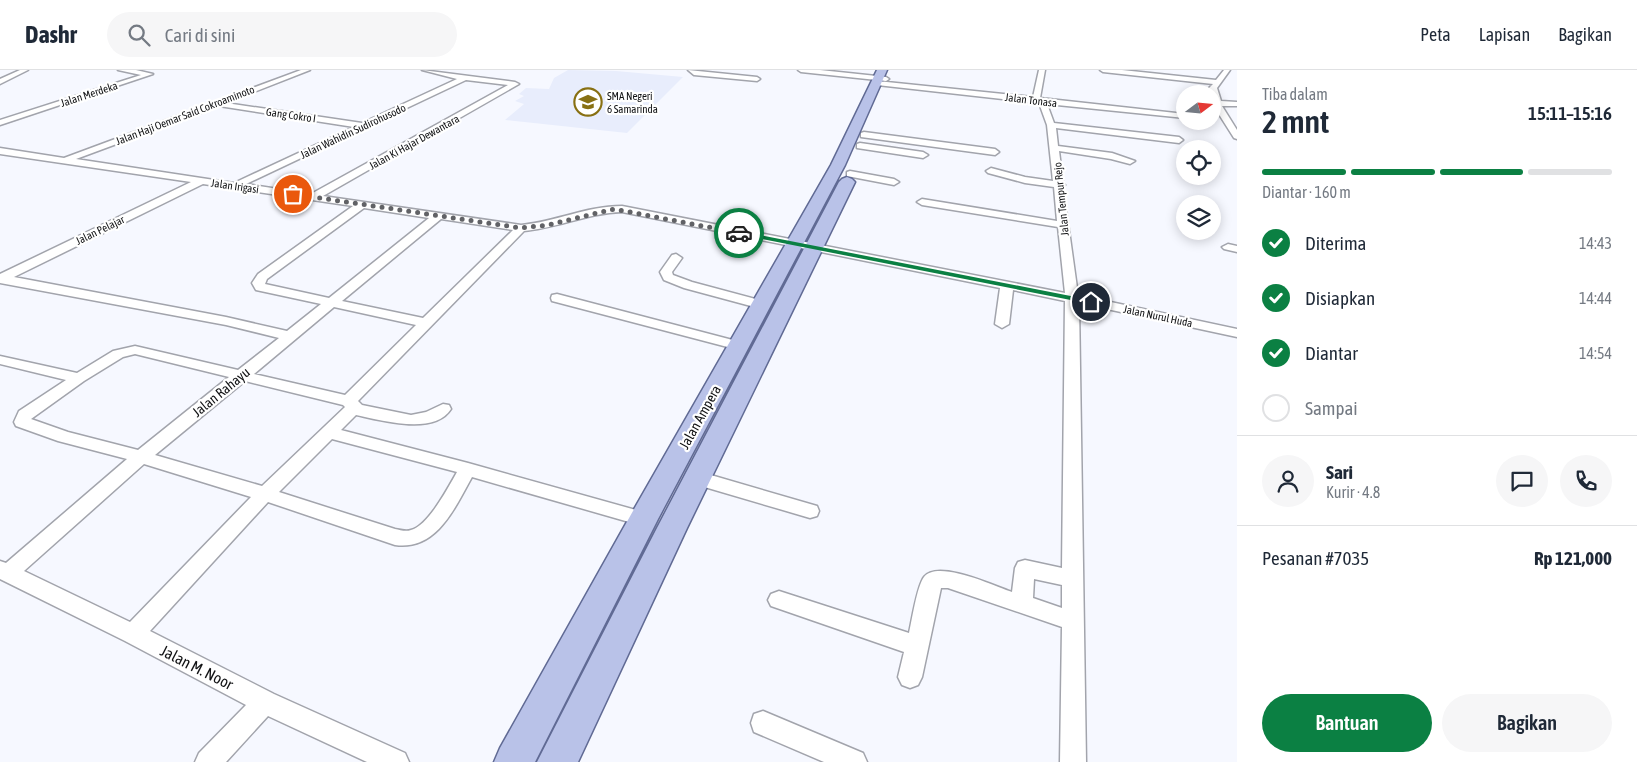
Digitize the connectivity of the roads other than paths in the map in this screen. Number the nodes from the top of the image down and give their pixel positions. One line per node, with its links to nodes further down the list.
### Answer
1 (25, 70): 14 (street)
2 (121, 70): 25 (street, Jalan Merdeka)
3 (307, 70): 17 (street, Jalan Haji Oemar Said Cokroaminoto)
4 (425, 70): 11 (street)
5 (691, 70): 12 (street)
6 (801, 70): 10 (street, Jalan Tonasa)
7 (1042, 70): 16 (street)
8 (1103, 70): 15 (street)
9 (1227, 70): 15 (street)
10 (883, 78): 16 (street, Jalan Tonasa); 29 (main road, Jalan Ampera); 49 (main road, Jalan Ampera)
11 (463, 79): 27 (street, Jalan Wahidin Sudirohusodo); 43 (street, Jalan Ki Hajar Dewantara)
12 (757, 79)
13 (1110, 79): 15 (street)
14 (0, 82)
15 (1215, 85)
16 (1040, 102): 23 (street, Jalan Tonasa); 26 (street, Jalan Tempur Rejo)
17 (216, 104): 27 (street, Gang Cokro I); 35 (street, Jalan Haji Oemar Said Cokroaminoto)
18 (1237, 104): 19 (street)
19 (1221, 105)
20 (1221, 106): 22 (street)
21 (1221, 108): 24 (street)
22 (1237, 110)
23 (1176, 115)
24 (1233, 122): 28 (street)
25 (0, 123)
26 (1052, 125): 30 (street); 31 (street, Jalan Tempur Rejo)
27 (365, 126): 41 (street, Jalan Wahidin Sudirohusodo)
28 (1237, 136)
29 (862, 140): 33 (street); 34 (street); 38 (main road, Jalan Ampera)
30 (1179, 140)
31 (1055, 148): 36 (street); 42 (street, Jalan Tempur Rejo)
32 (0, 151): 35 (street, Jalan Irigasi)
33 (995, 152)
34 (923, 155)
35 (64, 161): 39 (street, Jalan Irigasi)
36 (1130, 161)
37 (991, 172): 42 (street)
38 (850, 174): 40 (street); 49 (main road, Jalan Ampera)
39 (201, 181): 41 (street, Jalan Irigasi); 51 (street, Jalan Pelajar)
40 (894, 182)
41 (238, 184): 43 (street, Jalan Irigasi)
42 (1060, 185): 47 (street, Jalan Tempur Rejo)
43 (313, 197): 45 (street, Jalan Irigasi)
44 (922, 202): 47 (street)
45 (361, 205): 46 (street, Jalan Irigasi); 55 (street)
46 (438, 217): 48 (street, Jalan Irigasi); 55 (street, Jalan Rahayu)
47 (1064, 225): 54 (street, Jalan Tempur Rejo)
48 (521, 228): 49 (street, Jalan Irigasi); 57 (street)
49 (805, 245): 52 (street, Jalan Nurul Huda); 56 (main road, Jalan Ampera); 70 (main road, Jalan Ampera)
50 (676, 258): 56 (street)
51 (0, 278): 60 (street)
52 (1007, 285): 54 (street, Jalan Nurul Huda); 58 (street)
53 (557, 298): 61 (street)
54 (1072, 298): 59 (street, Jalan Nurul Huda); 75 (street, Jalan Tempur Rejo)
55 (331, 303): 57 (street); 60 (street, Jalan Rahayu)
56 (762, 305): 61 (main road, Jalan Ampera)
57 (425, 323): 65 (street)
58 (1002, 324)
59 (1237, 333)
60 (290, 336): 63 (street, Jalan Rahayu)
61 (740, 346): 73 (main road, Jalan Ampera)
62 (0, 360): 64 (street)
63 (242, 374): 64 (street); 65 (street); 68 (street, Jalan Rahayu)
64 (79, 378): 68 (street)
65 (351, 405): 66 (street); 67 (street)
66 (443, 409)
67 (329, 433): 69 (street); 71 (street)
68 (142, 457): 71 (street); 74 (street, Jalan Rahayu)
69 (468, 469): 71 (street); 73 (street)
70 (697, 478): 72 (street); 87 (main road, Jalan Ampera)
71 (265, 494): 79 (street)
72 (810, 511)
73 (643, 519): 86 (main road, Jalan Ampera)
74 (4, 570): 79 (street, Jalan M. Noor)
75 (1072, 579): 77 (street); 78 (street, Jalan Tempur Rejo)
76 (779, 600): 80 (street)
77 (1022, 604): 78 (street); 80 (street)
78 (1073, 621): 89 (street, Jalan Tempur Rejo)
79 (134, 634): 82 (street, Jalan M. Noor)
80 (917, 646): 81 (street)
81 (910, 677)
82 (265, 702): 84 (street); 85 (street, Jalan M. Noor)
83 (763, 723): 88 (street)
84 (208, 762)
85 (396, 762)
86 (514, 762)
87 (557, 762)
88 (854, 762)
89 (1073, 762)

